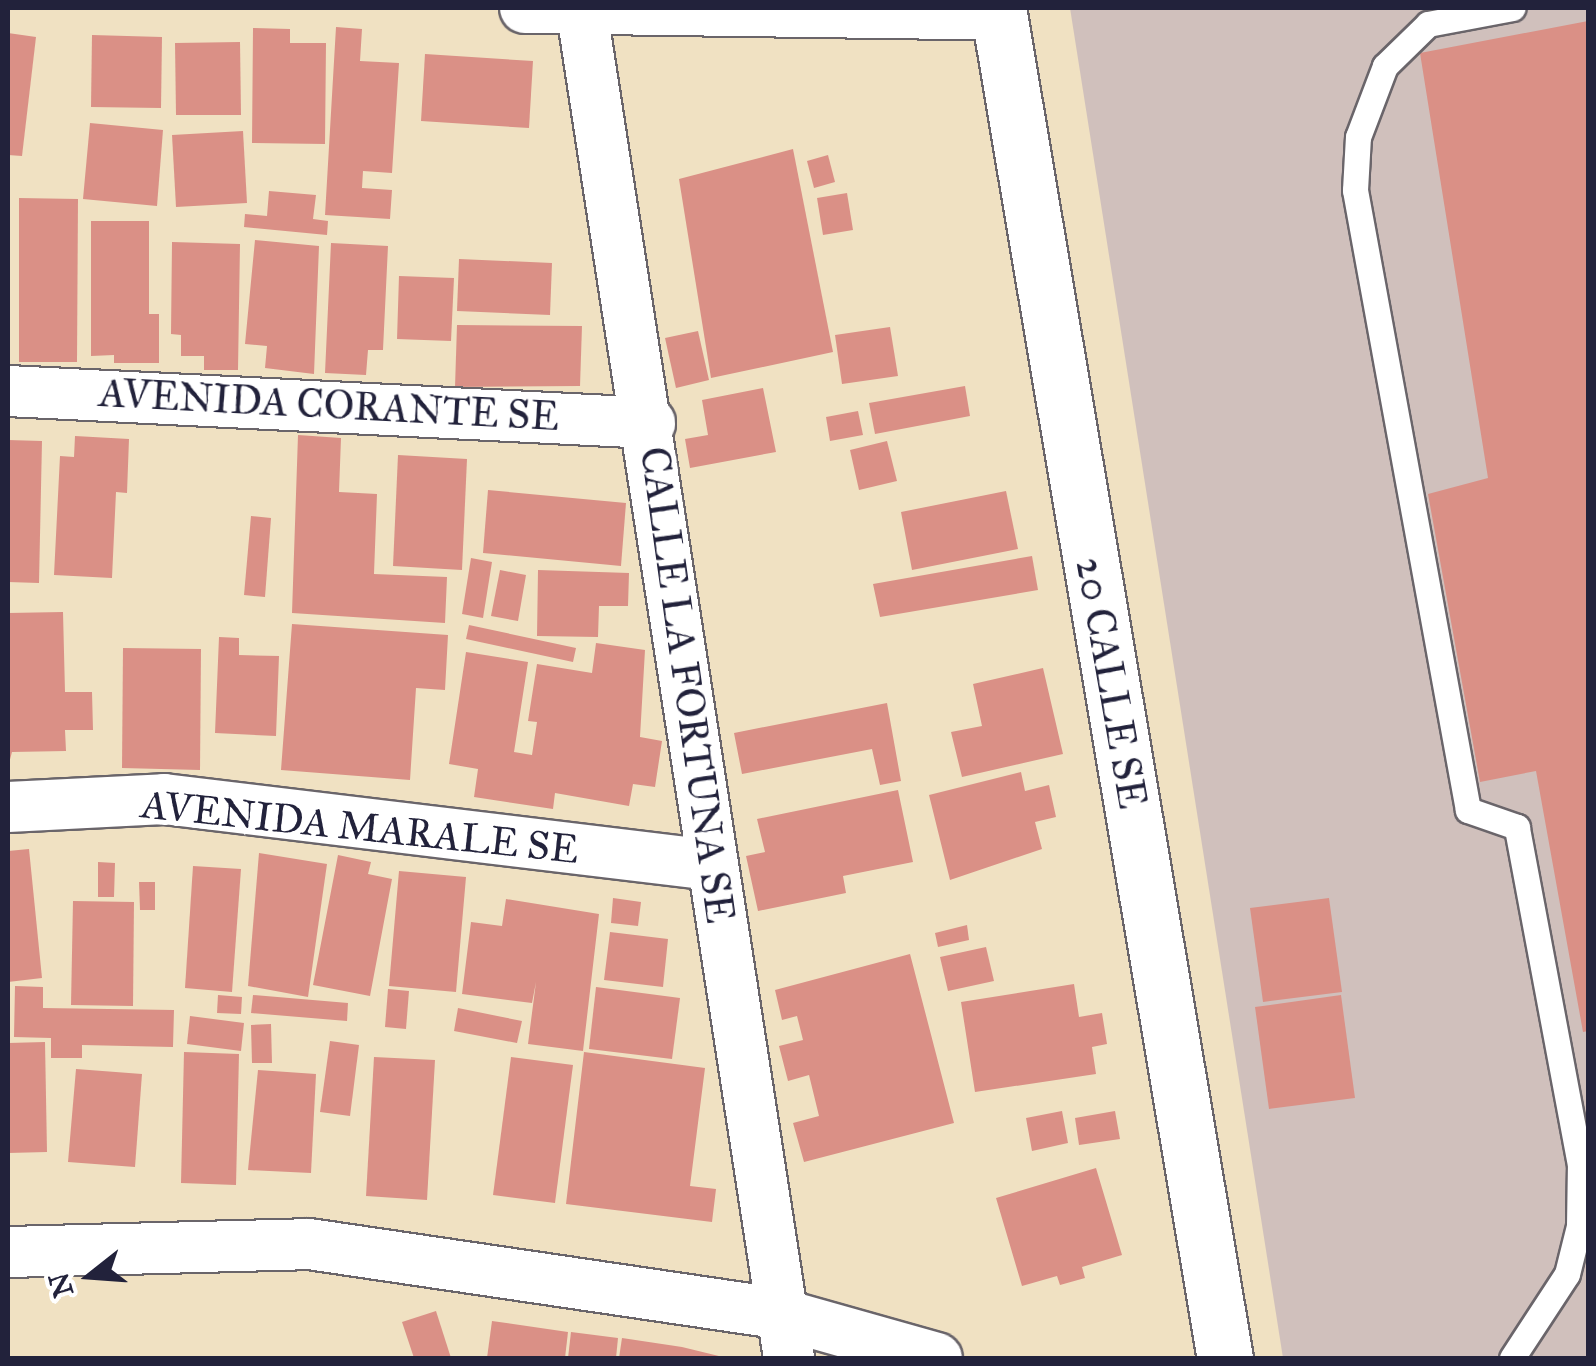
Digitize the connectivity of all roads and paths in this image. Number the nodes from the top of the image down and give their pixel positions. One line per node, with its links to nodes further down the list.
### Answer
1 (525, 8): 4 (street)
2 (1514, 8): 13 (lane)
3 (998, 11): 4 (street); 12 (street, 20 CALLE SE)
4 (582, 13): 6 (street, CALLE LA FORTUNA SE)
5 (8, 390): 6 (street, AVENIDA CORANTE SE)
6 (650, 423): 8 (street, CALLE LA FORTUNA SE)
7 (8, 808): 8 (street, AVENIDA MARALE SE)
8 (711, 866): 10 (street, CALLE LA FORTUNA SE)
9 (8, 1252): 10 (street)
10 (785, 1336): 11 (street)
11 (937, 1358)
12 (1225, 1358)
13 (1512, 1358)

